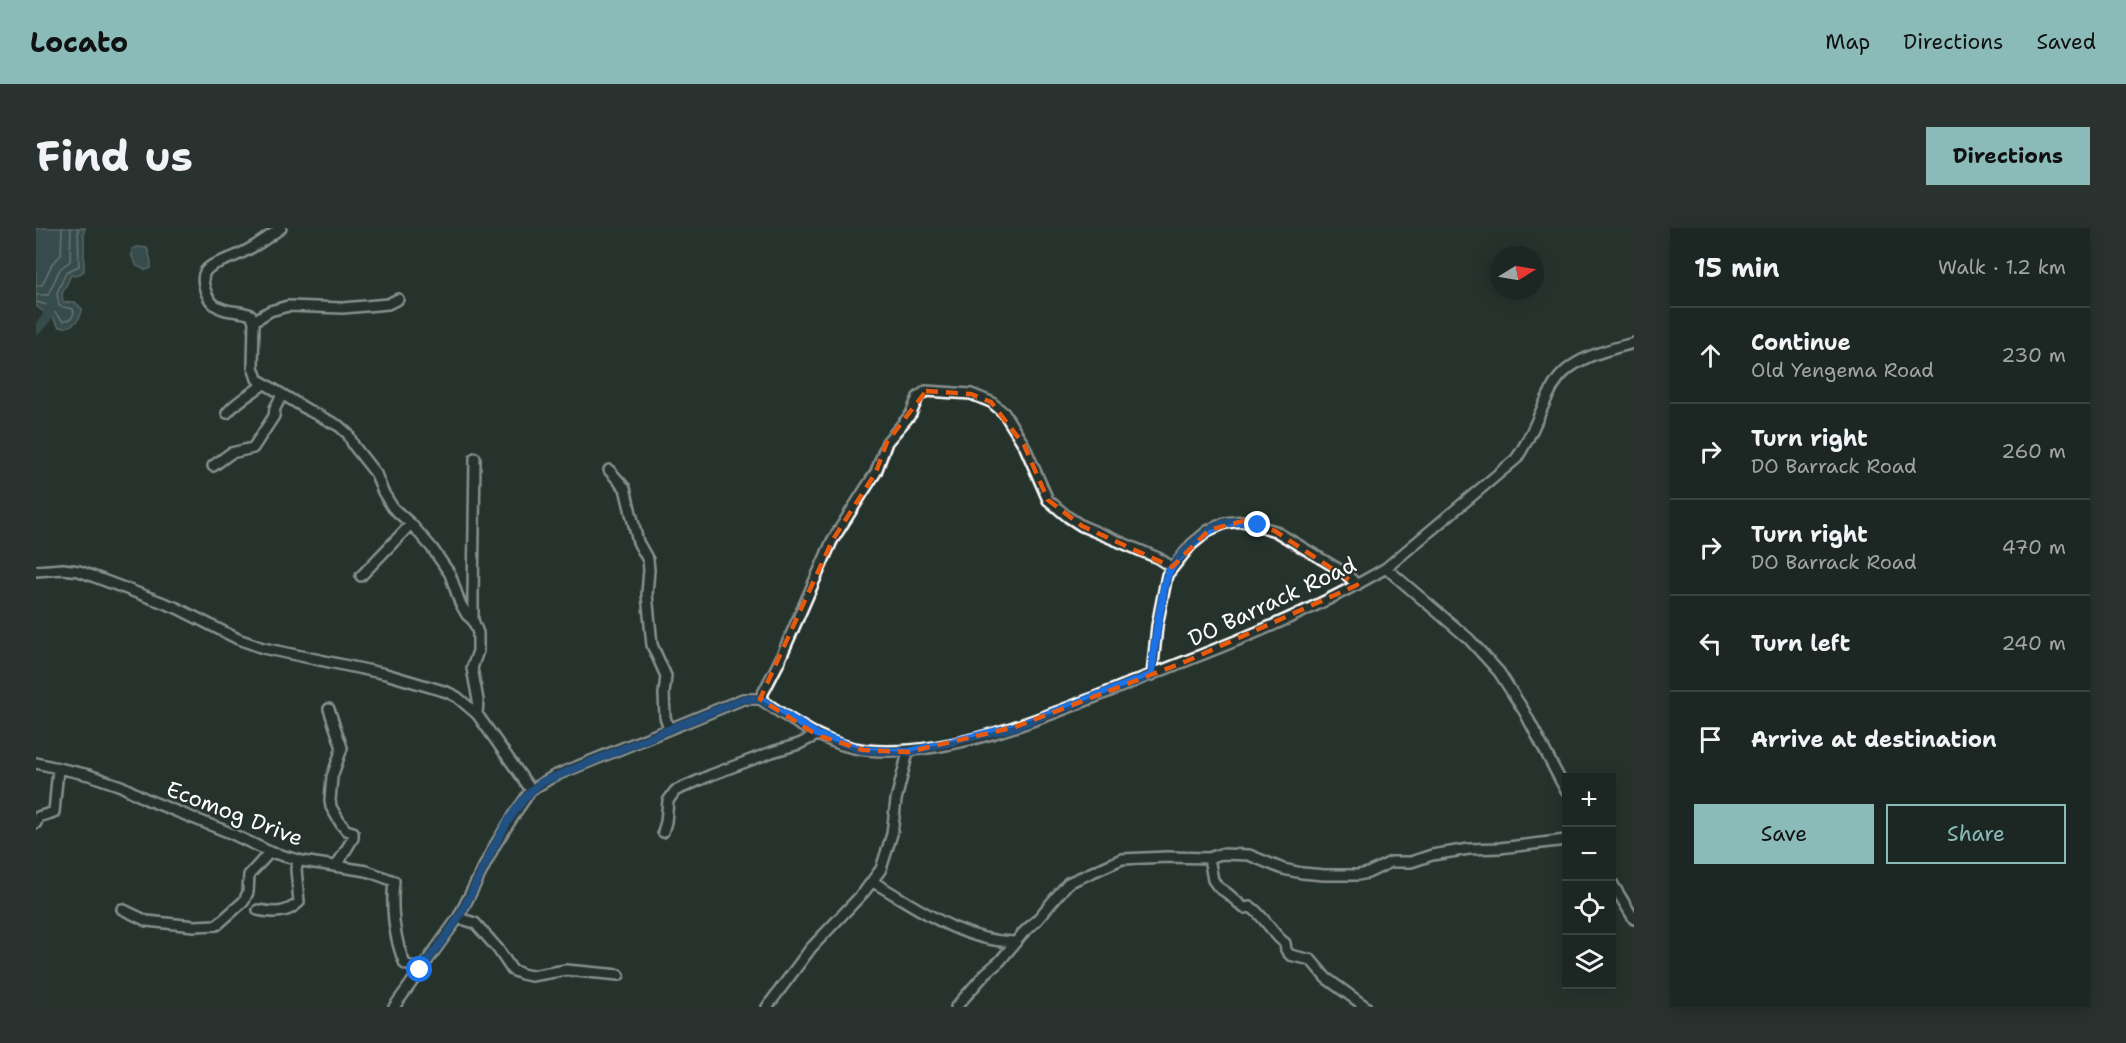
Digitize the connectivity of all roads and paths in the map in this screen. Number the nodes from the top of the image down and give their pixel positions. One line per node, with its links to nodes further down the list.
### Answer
1 (281, 228): 3 (street)
2 (398, 299): 3 (street)
3 (254, 321): 5 (street)
4 (1634, 343): 13 (street)
5 (264, 384): 6 (street); 7 (street)
6 (282, 395): 9 (street); 11 (street)
7 (227, 413)
8 (475, 458): 17 (street)
9 (213, 466)
10 (609, 470): 22 (street)
11 (411, 524): 15 (street); 17 (street)
12 (1172, 567): 16 (street); 18 (street); 19 (street)
13 (1386, 568): 16 (street, DO Barrack Road); 27 (street, DO Barrack Road)
14 (36, 571): 21 (street)
15 (361, 576)
16 (1357, 585): 18 (street, DO Barrack Road)
17 (473, 620): 21 (street)
18 (1152, 675): 24 (street, DO Barrack Road)
19 (760, 699): 22 (street); 23 (street, DO Barrack Road)
20 (329, 709): 35 (street)
21 (477, 714): 28 (street)
22 (669, 729): 28 (street)
23 (817, 735): 24 (street, DO Barrack Road); 30 (street)
24 (909, 752): 36 (street)
25 (36, 763): 26 (street, Ecomog Drive)
26 (58, 769): 29 (street); 32 (street, Ecomog Drive)
27 (1562, 783)
28 (531, 790): 40 (street)
29 (36, 823)
30 (663, 832)
31 (1562, 840): 33 (street)
32 (270, 852): 34 (street, Ecomog Drive); 38 (street)
33 (1209, 858): 42 (street); 49 (street)
34 (299, 860): 35 (street, Ecomog Drive); 39 (street)
35 (337, 865): 43 (street, Ecomog Drive)
36 (873, 882): 42 (street); 47 (street)
37 (1616, 891): 41 (street)
38 (122, 909)
39 (258, 910)
40 (458, 918): 43 (street); 44 (street)
41 (1634, 919)
42 (1014, 942): 45 (street)
43 (420, 970): 46 (street)
44 (619, 975)
45 (966, 1003): 48 (street)
46 (394, 1007)
47 (767, 1007)
48 (956, 1007)
49 (1366, 1007)

